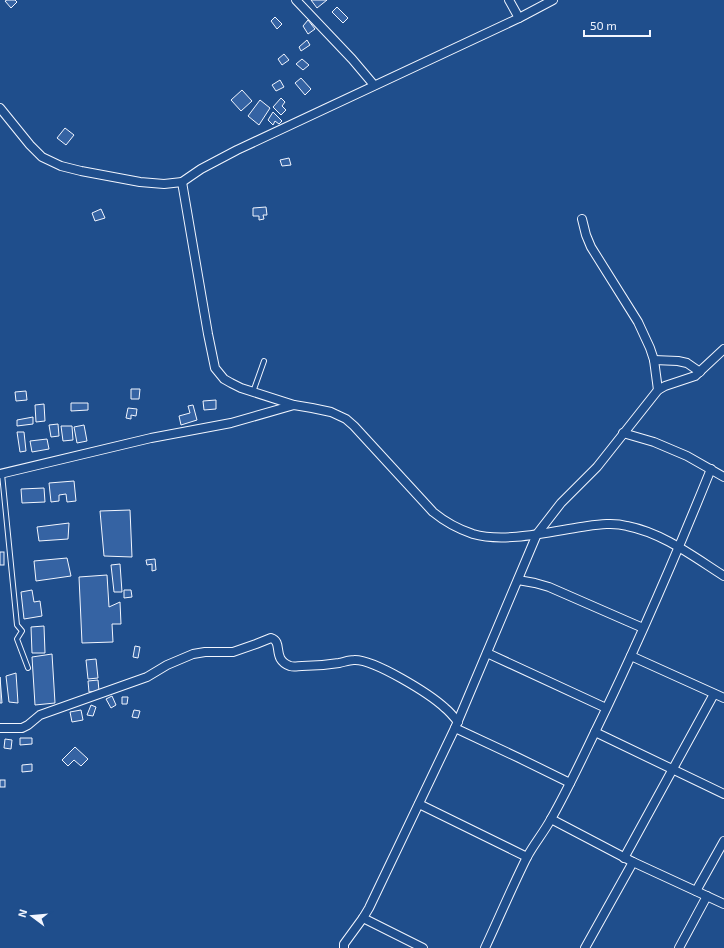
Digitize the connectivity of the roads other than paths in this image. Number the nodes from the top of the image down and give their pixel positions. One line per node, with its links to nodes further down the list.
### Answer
1 (296, 0): 5 (street)
2 (509, 0): 4 (street)
3 (553, 0): 4 (street)
4 (519, 18): 5 (street)
5 (374, 85): 7 (street)
6 (0, 108): 7 (street)
7 (182, 182): 14 (street)
8 (582, 219): 10 (street)
9 (724, 349): 12 (street)
10 (654, 360): 12 (street); 13 (street)
11 (264, 361): 14 (lane)
12 (700, 372): 13 (street)
13 (658, 390): 16 (street)
14 (253, 392): 15 (street)
15 (294, 405): 18 (street); 20 (street)
16 (623, 433): 17 (street); 20 (street)
17 (711, 469): 19 (street); 21 (street)
18 (1, 474): 27 (lane)
19 (724, 477)
20 (537, 534): 21 (street); 23 (street)
21 (679, 548): 22 (street); 24 (street)
22 (724, 576)
23 (518, 580): 24 (street); 25 (street)
24 (643, 628): 26 (street)
25 (487, 653): 30 (street); 31 (street)
26 (631, 656): 28 (street); 30 (street)
27 (28, 668)
28 (714, 694): 29 (street); 34 (street)
29 (724, 698)
30 (606, 708): 33 (street)
31 (457, 725): 32 (street); 35 (street); 37 (street)
32 (0, 728)
33 (596, 732): 34 (street); 35 (street)
34 (673, 769): 36 (street); 41 (street)
35 (570, 783): 38 (street)
36 (724, 794)
37 (420, 804): 40 (street); 46 (street)
38 (551, 820): 40 (street); 41 (street)
39 (724, 841): 43 (street)
40 (527, 857): 49 (street)
41 (624, 858): 42 (street)
42 (633, 862): 43 (street); 50 (street)
43 (696, 891): 44 (street)
44 (707, 896): 45 (street); 51 (street)
45 (724, 904)
46 (363, 918): 47 (street); 48 (street)
47 (344, 948)
48 (423, 948)
49 (485, 948)
50 (585, 948)
51 (679, 948)

